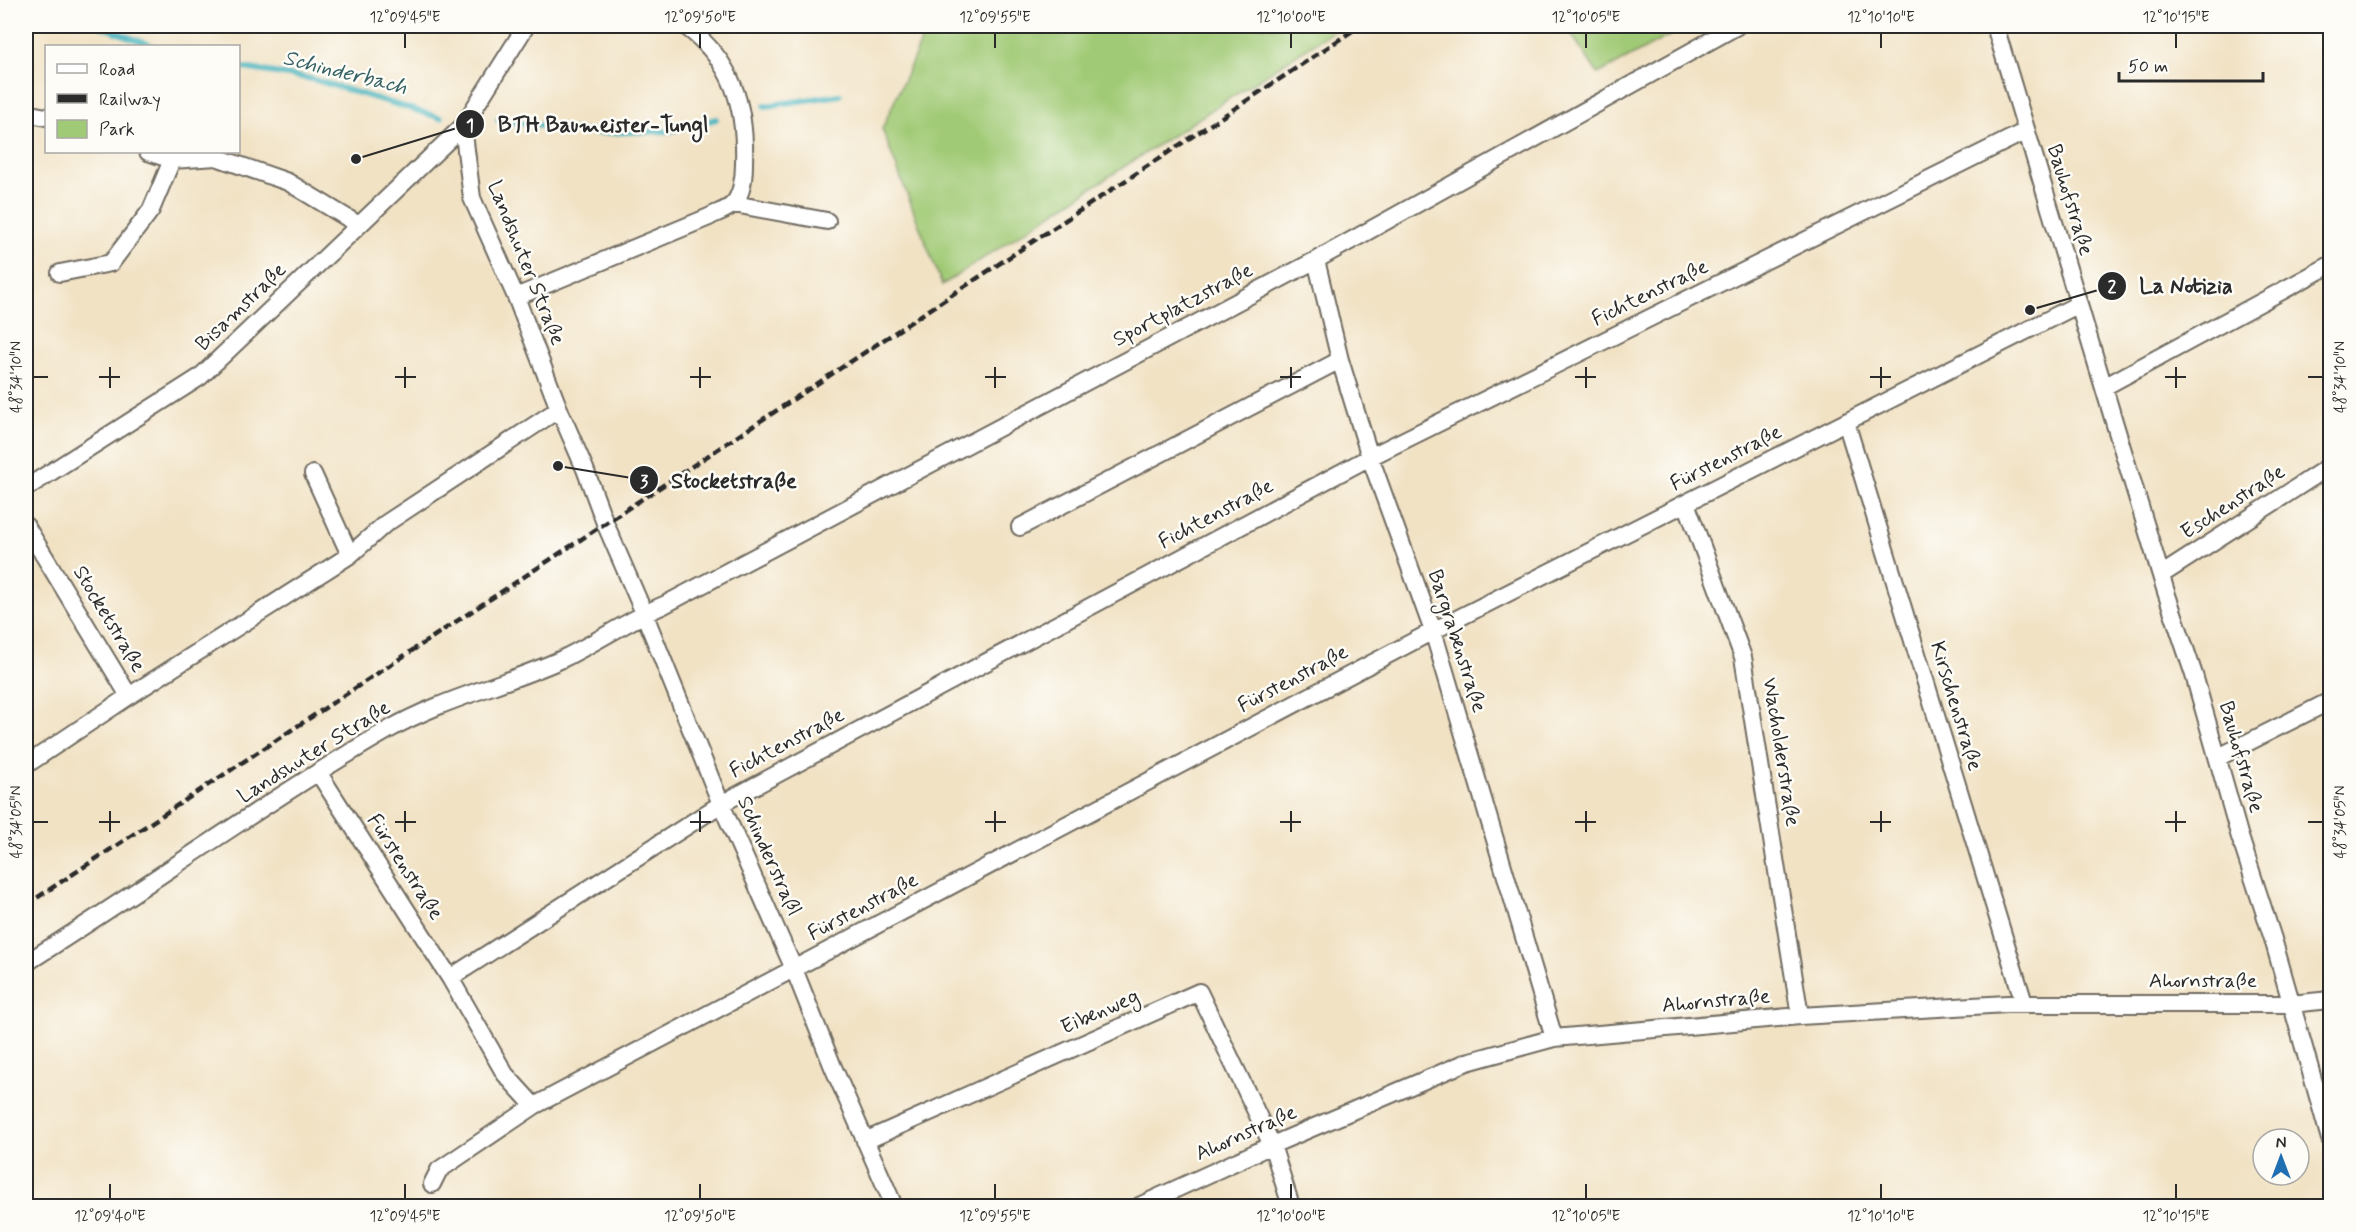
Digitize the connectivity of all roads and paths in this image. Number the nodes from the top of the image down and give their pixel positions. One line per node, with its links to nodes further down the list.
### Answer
1 (526, 26): 7 (street)
2 (685, 26): 11 (street)
3 (1737, 26): 14 (street, Sportplatzstraße)
4 (1995, 26): 8 (street, Bauhofstraße)
5 (26, 113): 6 (street)
6 (45, 117)
7 (463, 126): 13 (street, Bisamstraße); 17 (street, Landshuter Straße)
8 (2026, 131): 18 (street, Bauhofstraße); 23 (street, Fichtenstraße)
9 (151, 153): 10 (street)
10 (171, 160): 13 (street); 16 (street)
11 (734, 204): 12 (street); 17 (street)
12 (827, 221)
13 (359, 225): 26 (street, Bisamstraße)
14 (1317, 260): 19 (street, Bargrabenstraße); 33 (street, Sportplatzstraße)
15 (2331, 265): 20 (street)
16 (60, 273)
17 (516, 297): 21 (street, Landshuter Straße)
18 (2079, 304): 20 (street, Bauhofstraße); 22 (street, Fürstenstraße)
19 (1340, 360): 23 (street, Bargrabenstraße); 30 (street)
20 (2104, 387): 32 (street, Bauhofstraße)
21 (559, 409): 28 (street, Landshuter Straße); 31 (street, Stocketstraße)
22 (1846, 422): 27 (street, Fürstenstraße); 45 (street, Kirschenstraße)
23 (1370, 457): 34 (street, Bargrabenstraße); 40 (street, Fichtenstraße)
24 (2331, 466): 32 (street, Eschenstraße)
25 (313, 474): 31 (street)
26 (26, 488)
27 (1686, 503): 34 (street, Fürstenstraße); 47 (street, Wacholderstraße)
28 (605, 523): 33 (street, Schinderstraßl)
29 (26, 526): 35 (street, Stocketstraße)
30 (1020, 527)
31 (350, 555): 35 (street, Stocketstraße)
32 (2161, 575): 37 (street, Bauhofstraße)
33 (644, 613): 39 (street, Landshuter Straße); 40 (street, Schinderstraßl)
34 (1433, 631): 42 (street, Fürstenstraße); 48 (street, Bargrabenstraße)
35 (129, 696): 38 (street)
36 (2331, 701): 37 (street)
37 (2219, 757): 46 (street, Bauhofstraße)
38 (26, 765)
39 (318, 772): 41 (street, Landshuter Straße); 43 (street, Fürstenstraße)
40 (721, 804): 42 (street, Schinderstraßl); 43 (street, Fichtenstraße)
41 (26, 963)
42 (794, 969): 49 (street, Fürstenstraße); 51 (street, Schinderstraßl)
43 (450, 978): 49 (street, Fürstenstraße)
44 (2331, 1000): 46 (street, Ahornstraße)
45 (2024, 1003): 46 (street, Ahornstraße); 47 (street, Ahornstraße)
46 (2291, 1005): 50 (street, Bauhofstraße)
47 (1800, 1016): 48 (street, Ahornstraße)
48 (1554, 1038): 52 (street, Ahornstraße)
49 (534, 1106): 53 (street, Fürstenstraße)
50 (2331, 1139)
51 (865, 1141): 52 (street, Eibenweg); 54 (street, Schinderstraßl)
52 (1272, 1145): 55 (street, Ahornstraße); 56 (street)
53 (432, 1184)
54 (894, 1206)
55 (1139, 1206)
56 (1291, 1206)

